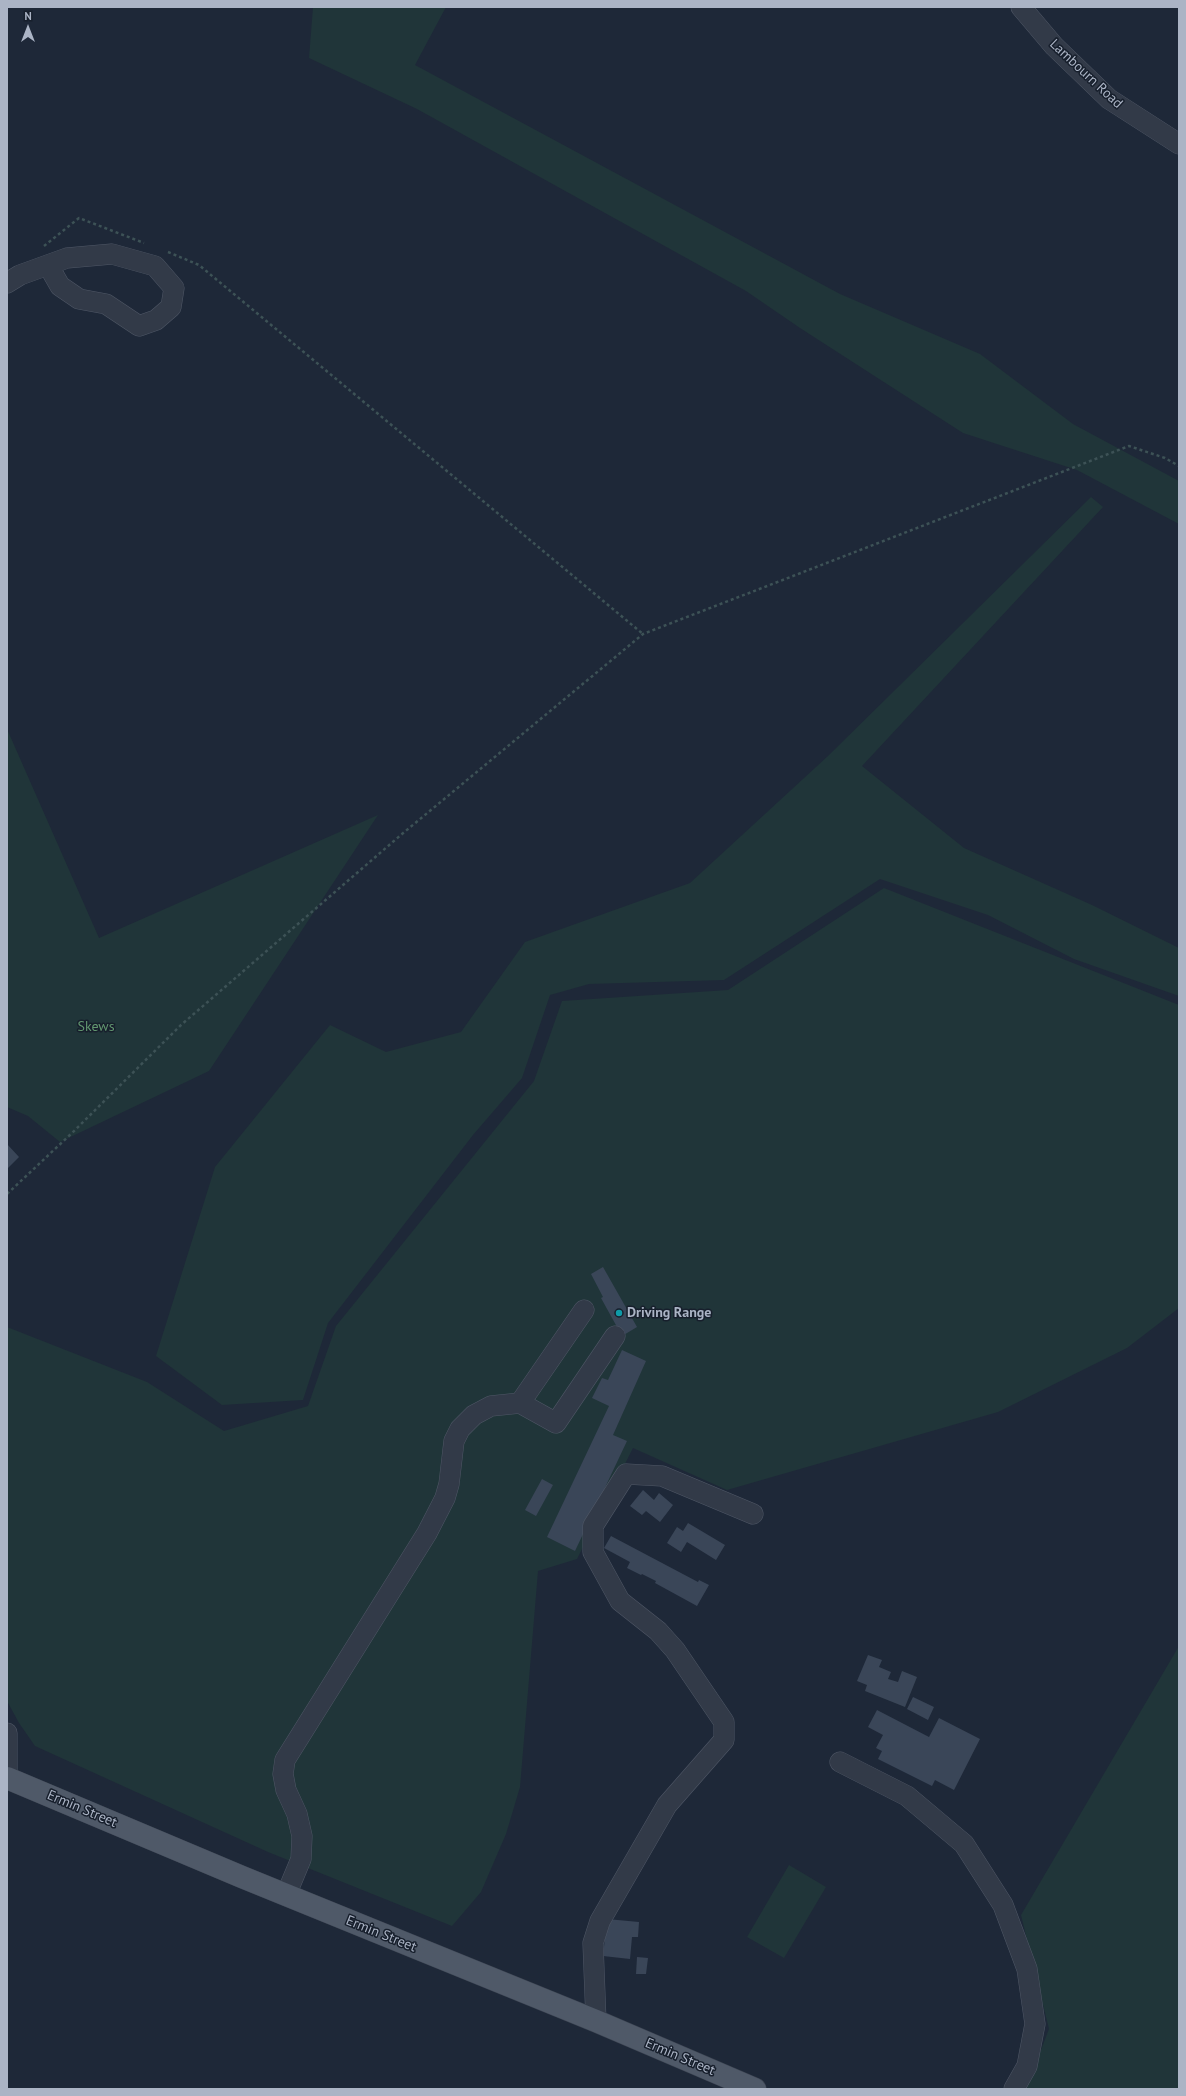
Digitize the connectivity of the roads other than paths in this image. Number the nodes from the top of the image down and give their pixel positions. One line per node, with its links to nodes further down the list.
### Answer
1 (1021, 7): 2 (street, Lambourn Road)
2 (1179, 144)
3 (44, 257): 3 (street); 4 (street)
4 (7, 283)
5 (584, 1310): 7 (street)
6 (615, 1336): 7 (street)
7 (520, 1404): 12 (street)
8 (753, 1514): 13 (street)
9 (7, 1733): 11 (street)
10 (840, 1762): 15 (street)
11 (7, 1778): 12 (main road, Ermin Street)
12 (286, 1895): 13 (main road, Ermin Street)
13 (596, 2021): 14 (main road, Ermin Street)
14 (755, 2089)
15 (1014, 2089)

